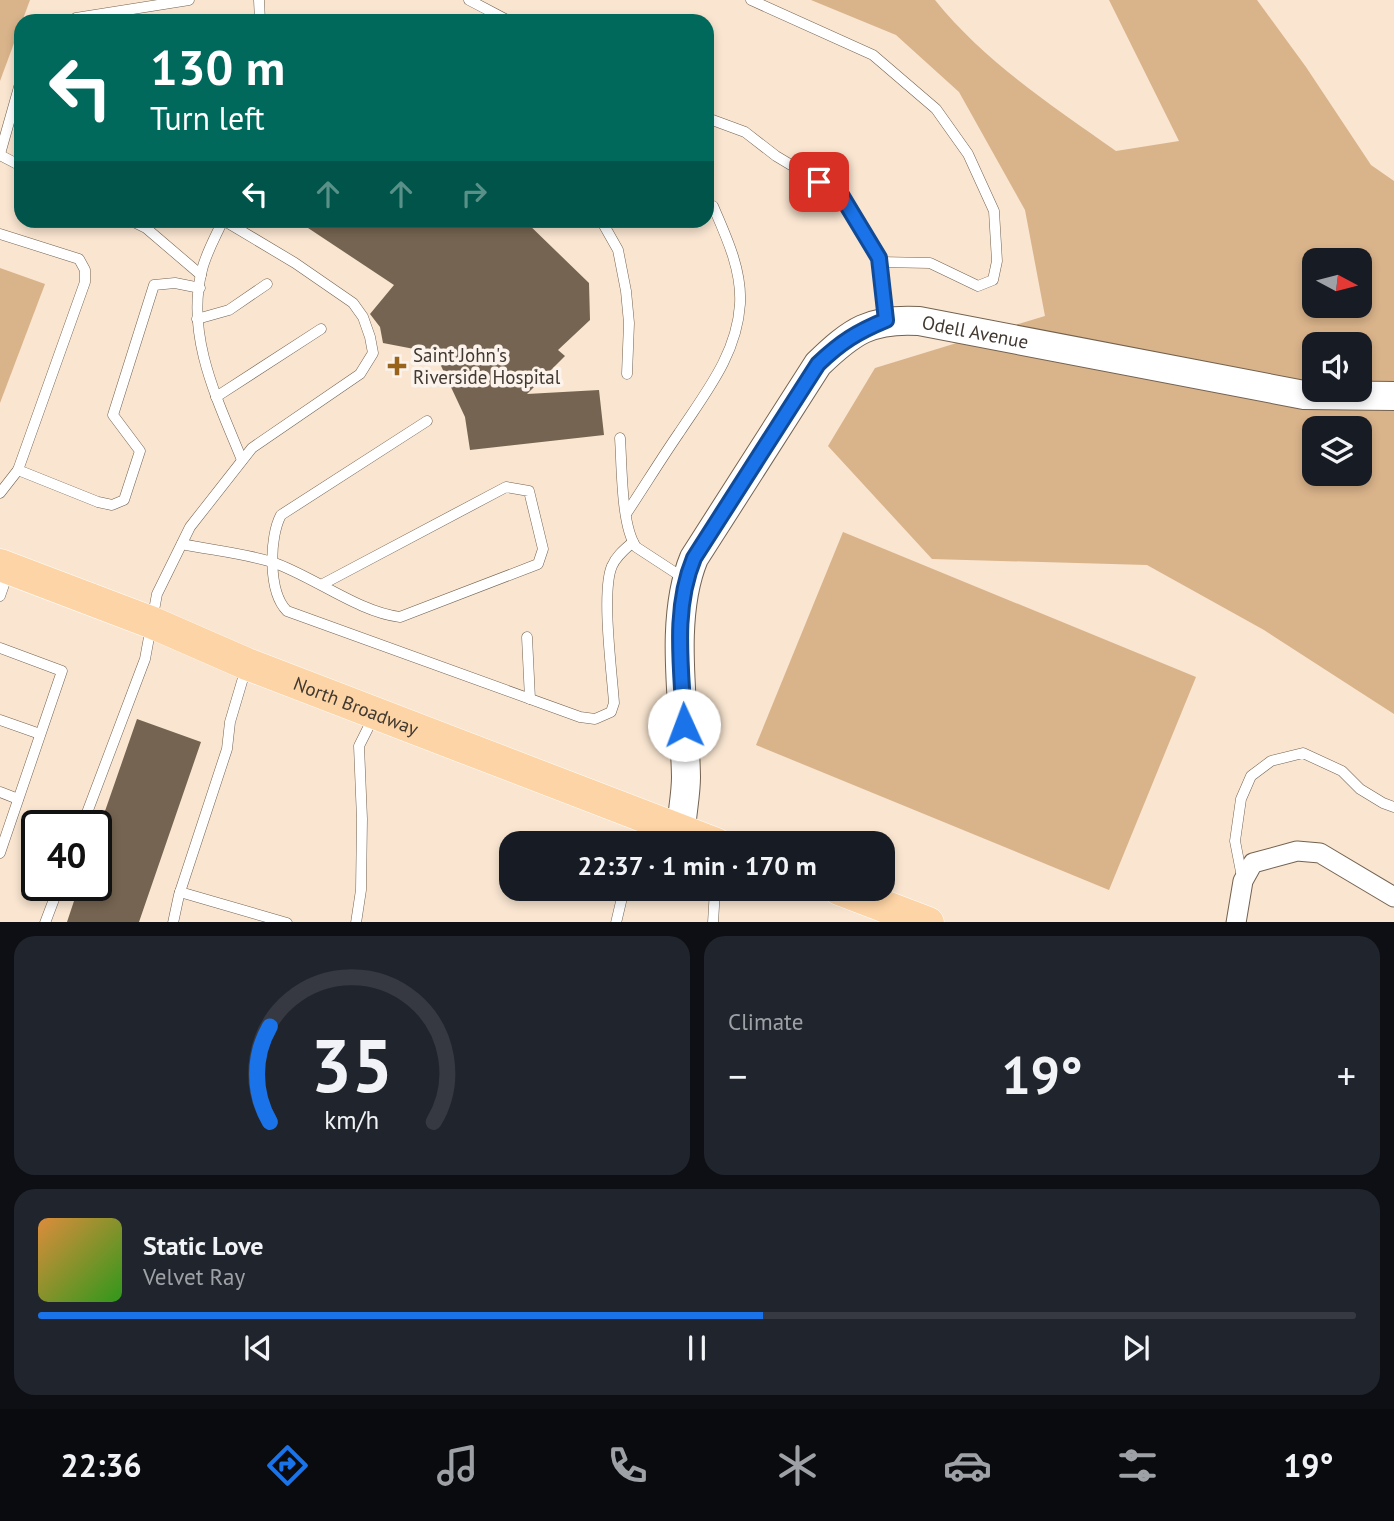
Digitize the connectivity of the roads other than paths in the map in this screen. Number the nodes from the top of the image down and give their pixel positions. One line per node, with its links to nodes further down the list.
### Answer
1 (189, 0): 4 (lane)
2 (468, 0): 5 (lane)
3 (751, 0): 15 (lane)
4 (101, 14)
5 (495, 14)
6 (14, 105): 8 (lane)
7 (714, 121): 15 (lane)
8 (0, 154)
9 (714, 208): 30 (lane)
10 (146, 228): 16 (lane)
11 (220, 228): 16 (lane)
12 (236, 228): 27 (lane)
13 (606, 228): 22 (lane)
14 (0, 234): 28 (lane)
15 (880, 262): 20 (lane)
16 (201, 275): 18 (lane)
17 (267, 284): 19 (lane)
18 (200, 288): 19 (lane); 28 (lane)
19 (197, 319): 24 (lane)
20 (886, 320): 23 (street, Odell Avenue); 35 (street, Odell Avenue)
21 (321, 329): 24 (lane)
22 (627, 374)
23 (1394, 396)
24 (216, 397): 27 (lane)
25 (426, 421): 33 (lane)
26 (620, 438): 30 (lane)
27 (243, 460): 32 (lane)
28 (18, 470): 29 (lane)
29 (0, 493)
30 (626, 514): 31 (lane)
31 (633, 542): 35 (lane); 41 (lane)
32 (182, 544): 33 (lane); 37 (lane)
33 (271, 562): 36 (lane); 41 (lane)
34 (3, 577): 37 (main road, North Broadway)
35 (685, 579): 50 (street, Odell Avenue)
36 (321, 585): 36 (lane)
37 (153, 622): 40 (main road, North Broadway); 48 (lane)
38 (527, 637): 41 (lane)
39 (0, 648): 44 (lane)
40 (247, 664): 42 (main road, North Broadway); 53 (lane)
41 (530, 699)
42 (376, 713): 49 (main road, North Broadway); 62 (lane)
43 (0, 720): 44 (lane)
44 (40, 734): 46 (lane)
45 (0, 792): 46 (lane)
46 (18, 799): 51 (lane)
47 (1394, 807): 52 (lane)
48 (88, 810)
49 (644, 831)
50 (681, 831)
51 (0, 852)
52 (1243, 881): 54 (street); 66 (street)
53 (180, 892): 60 (lane); 61 (lane)
54 (1394, 897)
55 (53, 901): 59 (lane)
56 (621, 901): 63 (lane)
57 (714, 901): 64 (lane)
58 (871, 901): 65 (main road)
59 (45, 922)
60 (173, 922)
61 (287, 922)
62 (356, 922)
63 (615, 922)
64 (713, 922)
65 (928, 922)
66 (1236, 922)

